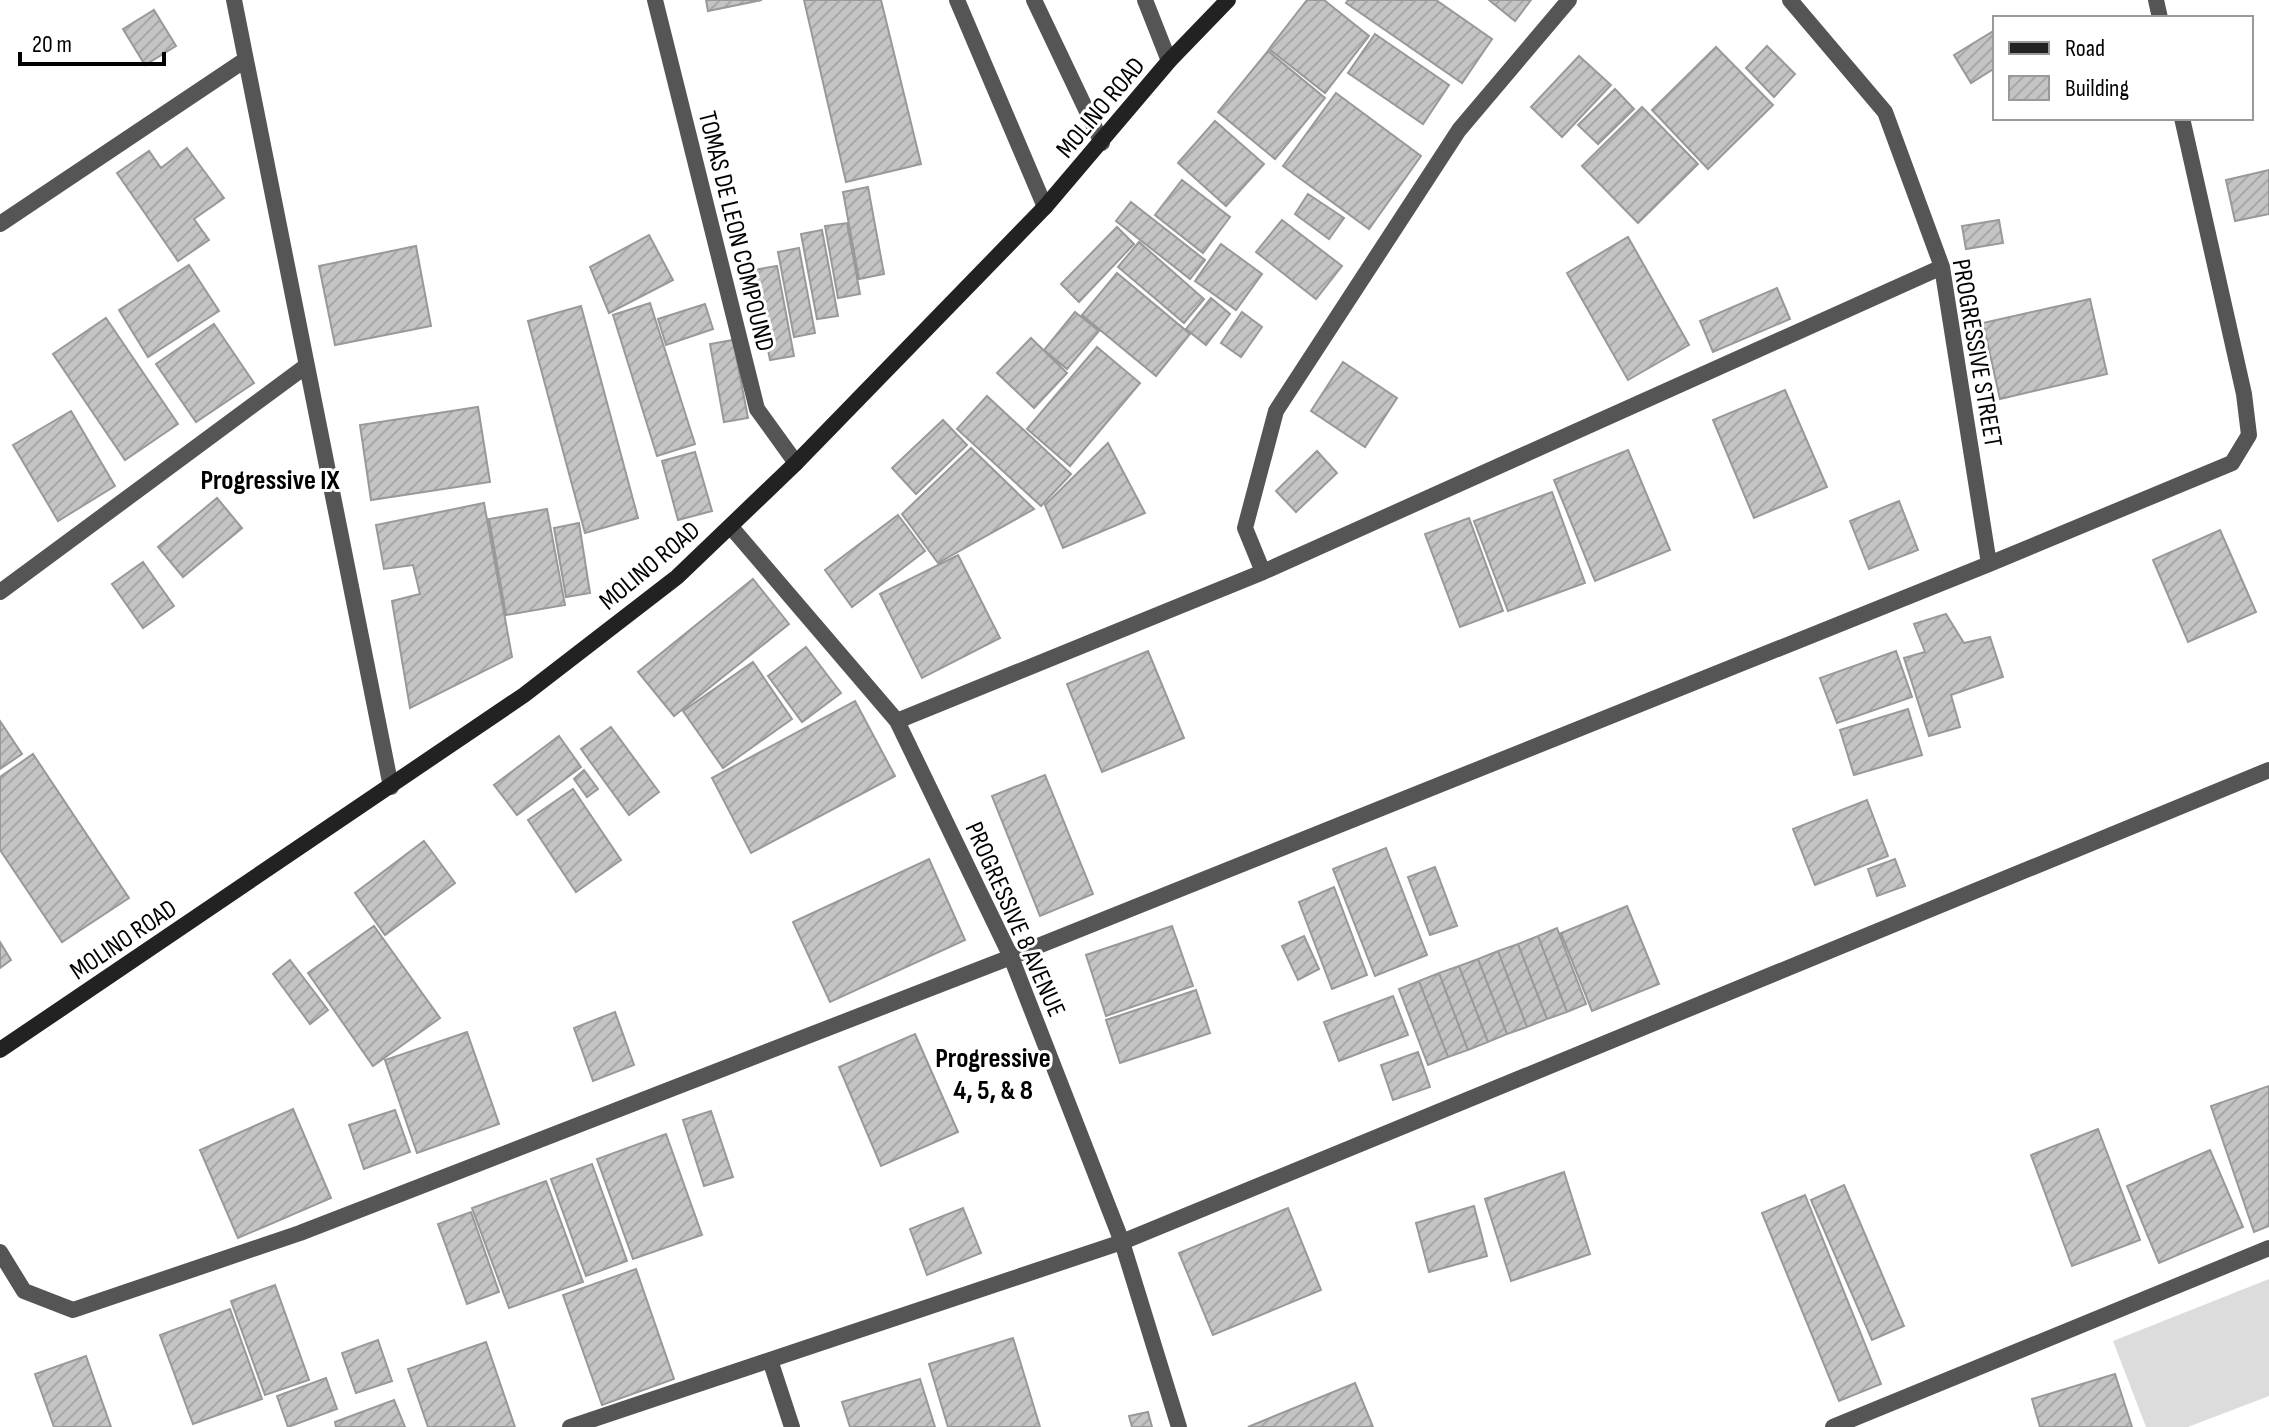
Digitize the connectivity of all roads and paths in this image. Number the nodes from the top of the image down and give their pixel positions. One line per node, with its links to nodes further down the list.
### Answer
1 (234, 0): 9 (street)
2 (655, 0): 17 (street, TOMAS DE LEON COMPOUND)
3 (957, 0): 13 (street)
4 (1034, 0): 12 (street)
5 (1145, 0): 10 (street)
6 (1569, 0): 20 (street)
7 (1790, 0): 15 (street, PROGRESSIVE STREET)
8 (1226, 1): 10 (main road, MOLINO ROAD)
9 (245, 60): 14 (street); 16 (street)
10 (1169, 61): 12 (main road, MOLINO ROAD)
11 (2182, 120): 19 (street)
12 (1102, 143): 13 (main road, MOLINO ROAD)
13 (1045, 207): 17 (main road, MOLINO ROAD)
14 (0, 224)
15 (1942, 267): 19 (street, PROGRESSIVE STREET); 20 (street)
16 (306, 366): 21 (street); 24 (street)
17 (796, 463): 18 (main road, MOLINO ROAD)
18 (731, 527): 22 (street, PROGRESSIVE 8 AVENUE); 24 (main road, MOLINO ROAD)
19 (1989, 564): 25 (street)
20 (1263, 572): 22 (street)
21 (0, 592)
22 (897, 721): 25 (street, PROGRESSIVE 8 AVENUE)
23 (2269, 770): 27 (street)
24 (391, 787): 26 (main road, MOLINO ROAD)
25 (1011, 957): 27 (street, PROGRESSIVE 8 AVENUE); 29 (street)
26 (0, 1050)
27 (1122, 1242): 30 (street); 33 (street, PROGRESSIVE 8 AVENUE)
28 (2269, 1248): 34 (street)
29 (0, 1252)
30 (770, 1360): 31 (street); 32 (street)
31 (570, 1427)
32 (792, 1427)
33 (1179, 1427)
34 (1833, 1427)

